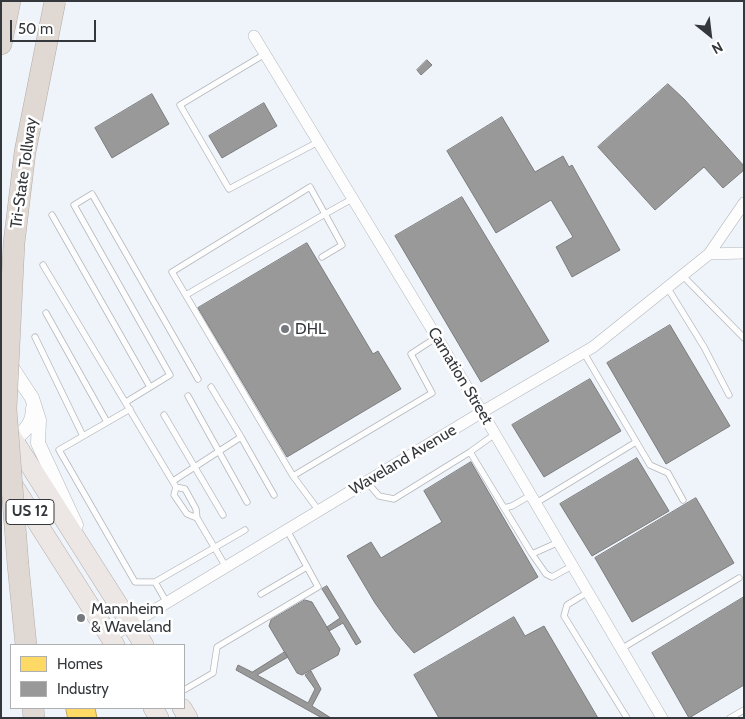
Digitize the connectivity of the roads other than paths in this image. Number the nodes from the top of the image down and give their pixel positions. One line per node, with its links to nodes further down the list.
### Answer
1 (10, 1): 4 (highway)
2 (55, 1): 72 (highway, Tri-State Tollway, bridge)
3 (254, 36): 5 (street, Carnation Street)
4 (1, 44)
5 (265, 54): 6 (street, Carnation Street); 6 (lane)
6 (318, 142): 7 (street, Carnation Street)
7 (352, 198): 9 (lane); 20 (street, Carnation Street)
8 (744, 203): 12 (street, Waveland Avenue)
9 (324, 214): 13 (lane); 17 (lane); 17 (lane)
10 (52, 215): 25 (lane)
11 (744, 253): 12 (street)
12 (709, 254): 15 (street, Waveland Avenue)
13 (322, 258)
14 (43, 265): 30 (lane)
15 (682, 275): 16 (street, Waveland Avenue); 21 (lane)
16 (667, 287): 23 (street, Waveland Avenue); 28 (lane)
17 (186, 296): 45 (lane)
18 (46, 313): 35 (lane)
19 (35, 337): 37 (lane)
20 (437, 337): 32 (street, Carnation Street); 45 (lane)
21 (744, 338)
22 (1, 352): 29 (street)
23 (584, 353): 32 (street, Waveland Avenue); 40 (lane)
24 (198, 379): 25 (lane)
25 (150, 387): 30 (lane)
26 (211, 387): 38 (lane)
27 (188, 396): 41 (lane)
28 (729, 396)
29 (32, 398): 39 (street); 64 (street)
30 (126, 402): 31 (lane)
31 (130, 409): 35 (lane); 47 (lane)
32 (482, 412): 36 (street, Carnation Street); 46 (street, Waveland Avenue)
33 (164, 415): 44 (lane)
34 (1, 420): 39 (main road, US 12)
35 (107, 422): 37 (lane)
36 (495, 434): 42 (lane); 49 (street, Carnation Street)
37 (83, 436): 66 (lane)
38 (241, 437): 41 (lane); 48 (lane)
39 (13, 440): 64 (main road, US 12)
40 (636, 442): 49 (lane); 50 (lane)
41 (219, 452): 44 (lane); 51 (lane)
42 (470, 452): 46 (lane); 52 (lane)
43 (1, 466): 71 (main road, US 12)
44 (194, 468): 47 (lane); 54 (lane)
45 (293, 476): 53 (lane)
46 (368, 482): 53 (street, Waveland Avenue)
47 (175, 484): 55 (lane); 55 (lane)
48 (274, 495)
49 (533, 499): 52 (lane); 58 (street, Carnation Street)
50 (683, 500)
51 (247, 502)
52 (504, 508): 60 (lane)
53 (319, 511): 57 (street, Waveland Avenue)
54 (222, 515)
55 (197, 518): 59 (lane)
56 (245, 530): 59 (lane)
57 (287, 530): 62 (street, Waveland Avenue); 63 (lane)
58 (559, 542): 60 (lane); 61 (street, Carnation Street)
59 (215, 548): 62 (lane); 66 (lane)
60 (532, 554): 61 (lane)
61 (573, 566): 67 (street, Carnation Street)
62 (226, 567): 69 (street, Waveland Avenue)
63 (307, 567): 68 (lane); 75 (lane)
64 (97, 571): 70 (main road, US 12)
65 (739, 578): 74 (lane)
66 (155, 582): 69 (lane)
67 (588, 592): 74 (street, Carnation Street); 77 (lane)
68 (261, 594)
69 (167, 602): 70 (street, Waveland Avenue)
70 (132, 624): 71 (street, Waveland Avenue); 73 (main road, US 12)
71 (113, 641)
72 (26, 644)
73 (143, 644)
74 (621, 649): 78 (street, Carnation Street)
75 (185, 689)
76 (744, 710): 79 (lane)
77 (627, 718)
78 (662, 718)
79 (730, 718)

